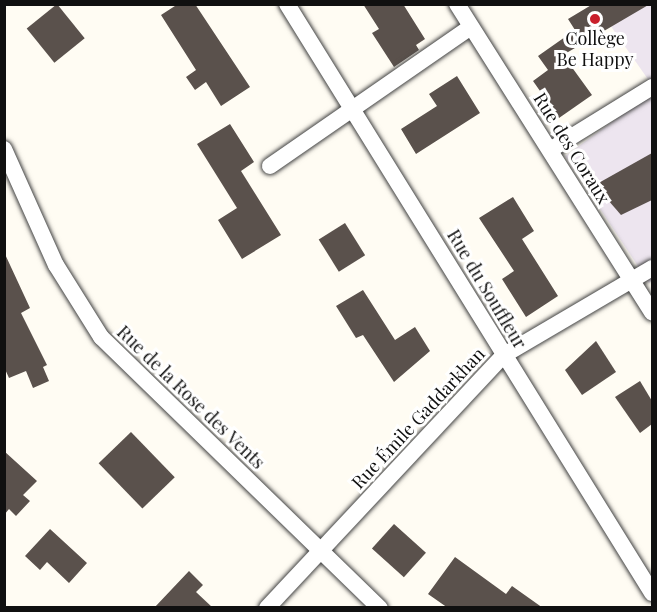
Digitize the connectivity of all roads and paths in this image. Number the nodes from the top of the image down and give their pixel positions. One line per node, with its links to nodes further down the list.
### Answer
1 (287, 4): 5 (street, Rue du Souffleur)
2 (457, 4): 3 (street, Rue des Coraux)
3 (471, 27): 5 (street); 7 (street, Rue des Coraux)
4 (652, 87): 7 (street)
5 (355, 109): 8 (street); 12 (street, Rue du Souffleur)
6 (4, 149): 13 (street, Rue de la Rose des Vents)
7 (550, 150): 10 (street, Rue des Coraux)
8 (270, 166)
9 (652, 268): 10 (street, Rue Émile Gaddarkhan)
10 (632, 281): 11 (street, Rue des Coraux); 12 (street, Rue Émile Gaddarkhan)
11 (652, 313)
12 (504, 355): 13 (street, Rue Émile Gaddarkhan); 14 (street, Rue du Souffleur)
13 (323, 549): 15 (street, Rue Émile Gaddarkhan); 16 (street, Rue de la Rose des Vents)
14 (652, 593)
15 (267, 608)
16 (380, 608)

